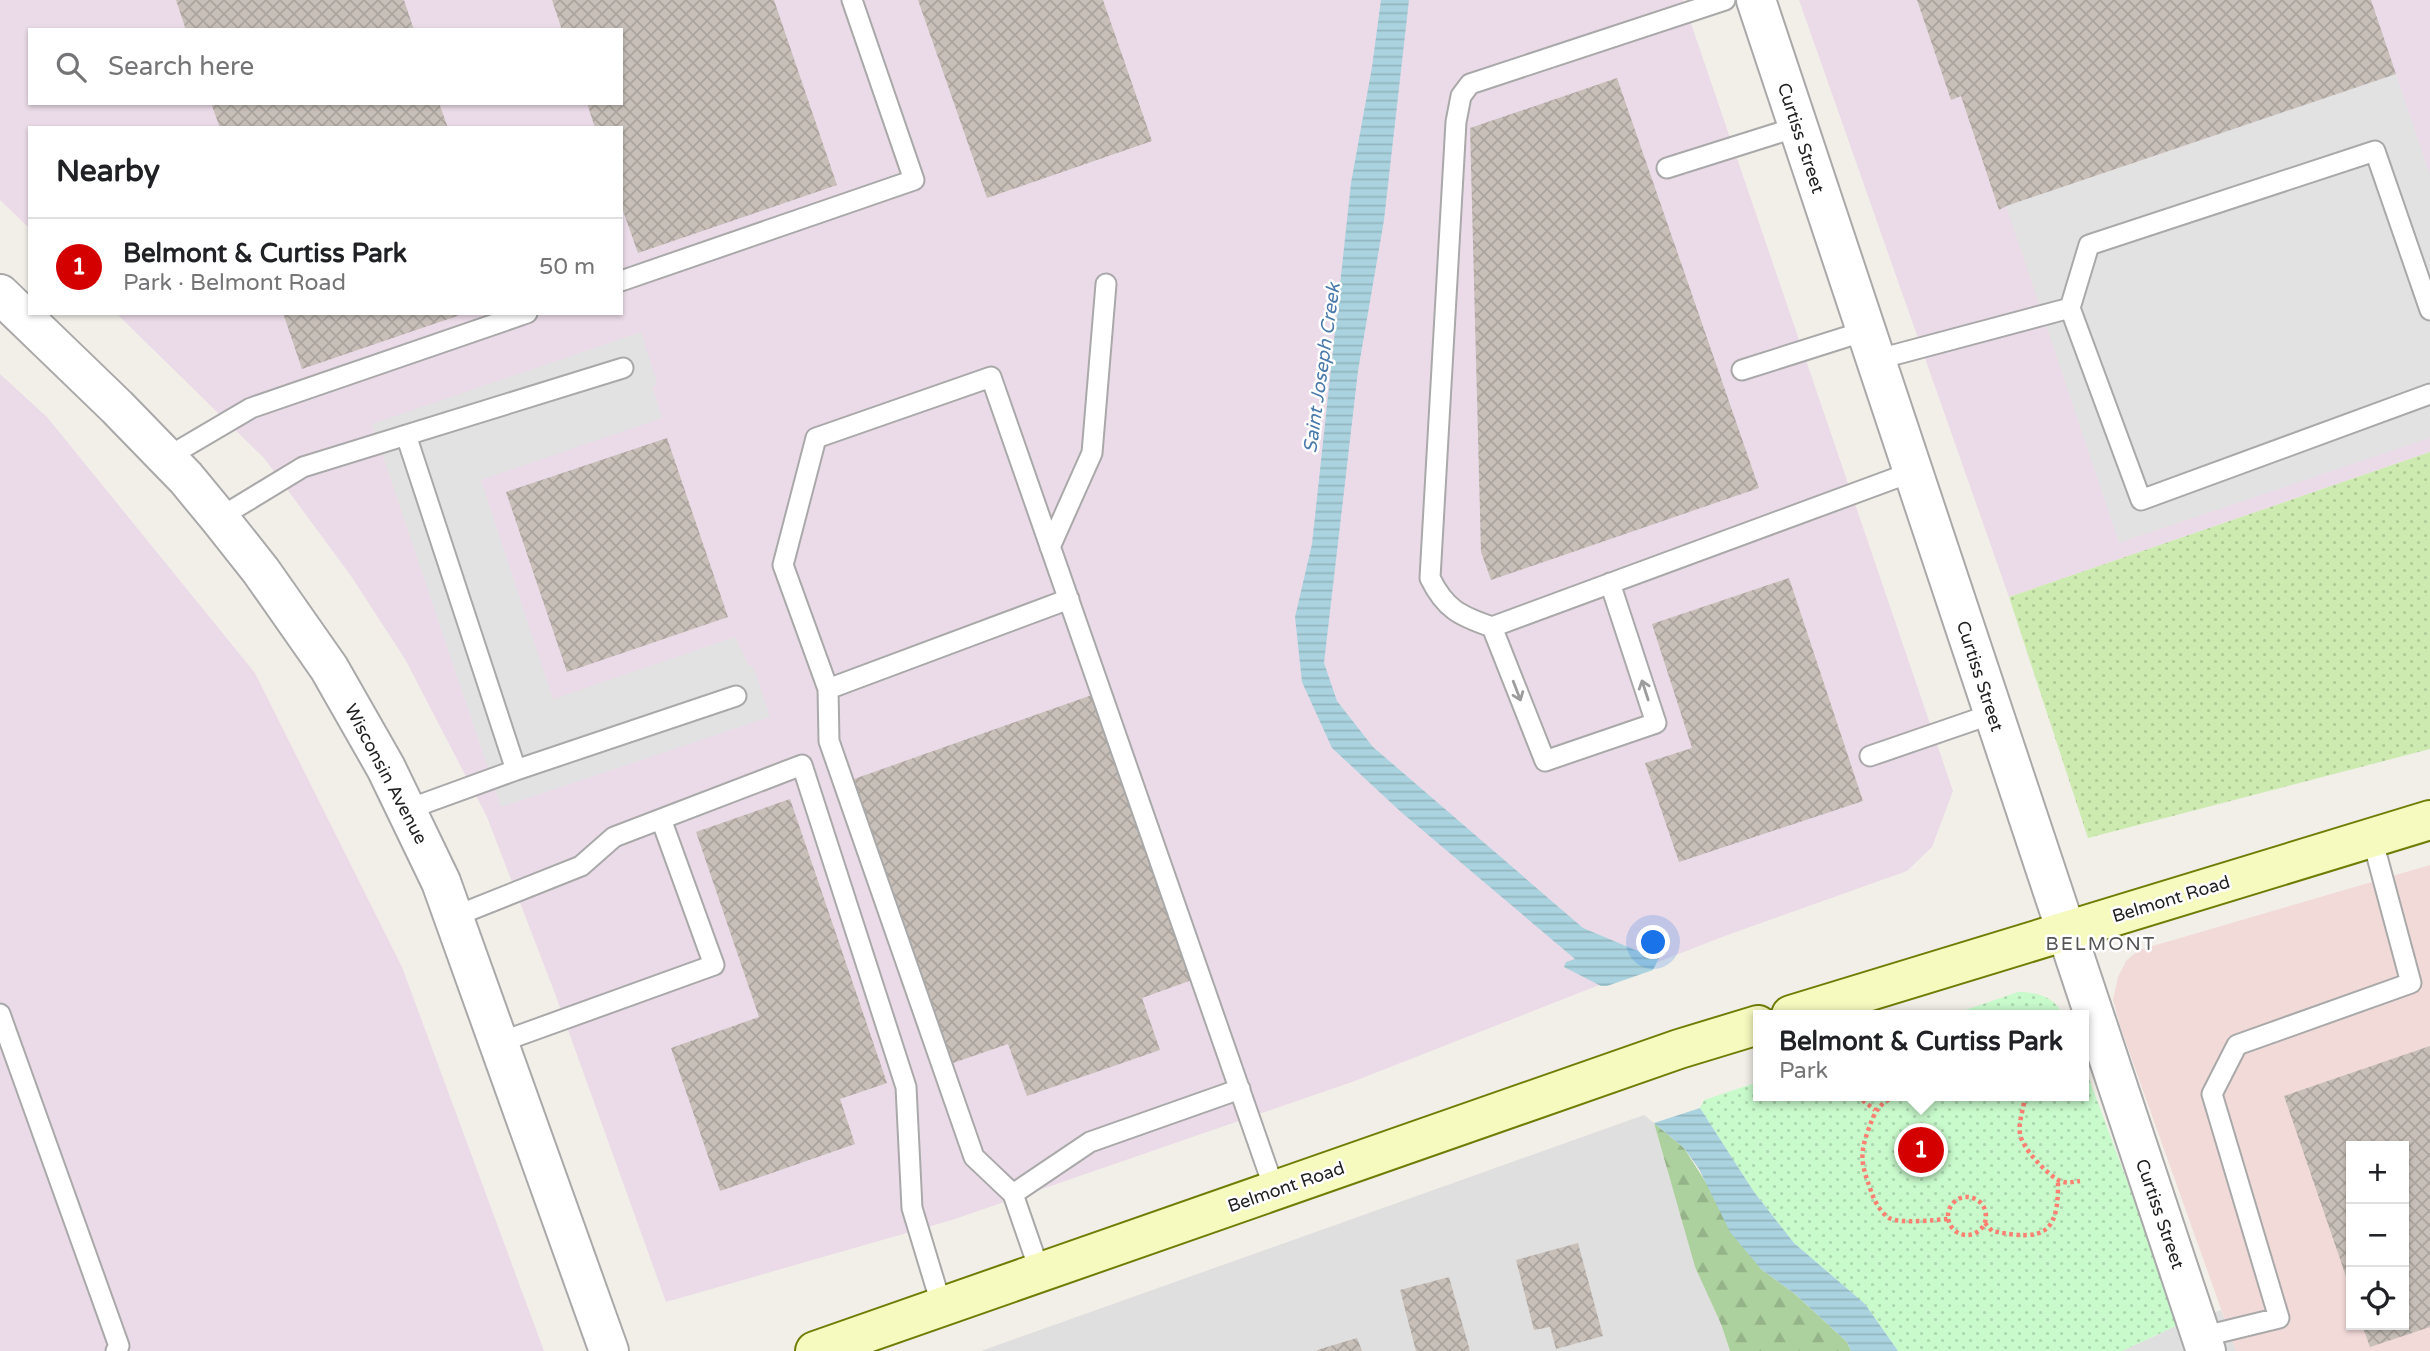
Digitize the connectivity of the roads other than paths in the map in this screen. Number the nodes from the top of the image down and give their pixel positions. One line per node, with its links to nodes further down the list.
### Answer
1 (852, 0): 6 (lane)
2 (1725, 0): 23 (lane)
3 (1756, 0): 4 (street, Curtiss Street)
4 (1797, 127): 5 (lane); 12 (street, Curtiss Street)
5 (1667, 168)
6 (623, 280)
7 (1106, 284): 20 (lane)
8 (0, 294): 17 (street, Wisconsin Avenue)
9 (2070, 308): 10 (lane); 12 (lane); 15 (lane)
10 (2430, 310)
11 (521, 315): 17 (lane)
12 (1870, 346): 14 (lane); 18 (street, Curtiss Street)
13 (623, 368): 16 (lane)
14 (1742, 370)
15 (2430, 394)
16 (406, 435): 19 (lane); 28 (lane)
17 (166, 458): 19 (street, Wisconsin Avenue)
18 (1912, 472): 21 (lane); 26 (street, Curtiss Street)
19 (219, 518): 29 (street, Wisconsin Avenue)
20 (1050, 547): 22 (lane); 24 (lane)
21 (1610, 583): 23 (lane); 23 (lane, one-way to 21)
22 (1069, 599): 24 (lane); 39 (lane)
23 (1492, 627)
24 (828, 689): 41 (lane)
25 (736, 696): 28 (lane)
26 (1992, 714): 27 (lane); 34 (street, Curtiss Street)
27 (1870, 755)
28 (516, 770): 29 (lane)
29 (406, 810): 33 (street, Wisconsin Avenue)
30 (661, 819): 33 (lane); 38 (lane); 43 (lane)
31 (2430, 820): 32 (main road, Belmont Road)
32 (2372, 838): 34 (main road, Belmont Road); 44 (lane)
33 (453, 917): 38 (street, Wisconsin Avenue)
34 (2065, 931): 35 (main road, Belmont Road); 44 (street, Curtiss Street)
35 (1807, 1010)
36 (0, 1014): 45 (lane)
37 (1753, 1027): 40 (main road, Belmont Road)
38 (498, 1043): 46 (street, Wisconsin Avenue)
39 (1240, 1089): 40 (lane); 41 (lane)
40 (1275, 1191): 42 (main road, Belmont Road)
41 (1013, 1194): 42 (lane)
42 (1040, 1272): 43 (main road, Belmont Road)
43 (942, 1307): 47 (main road, Belmont Road)
44 (2204, 1344)
45 (116, 1351)
46 (609, 1351)
47 (815, 1351)

